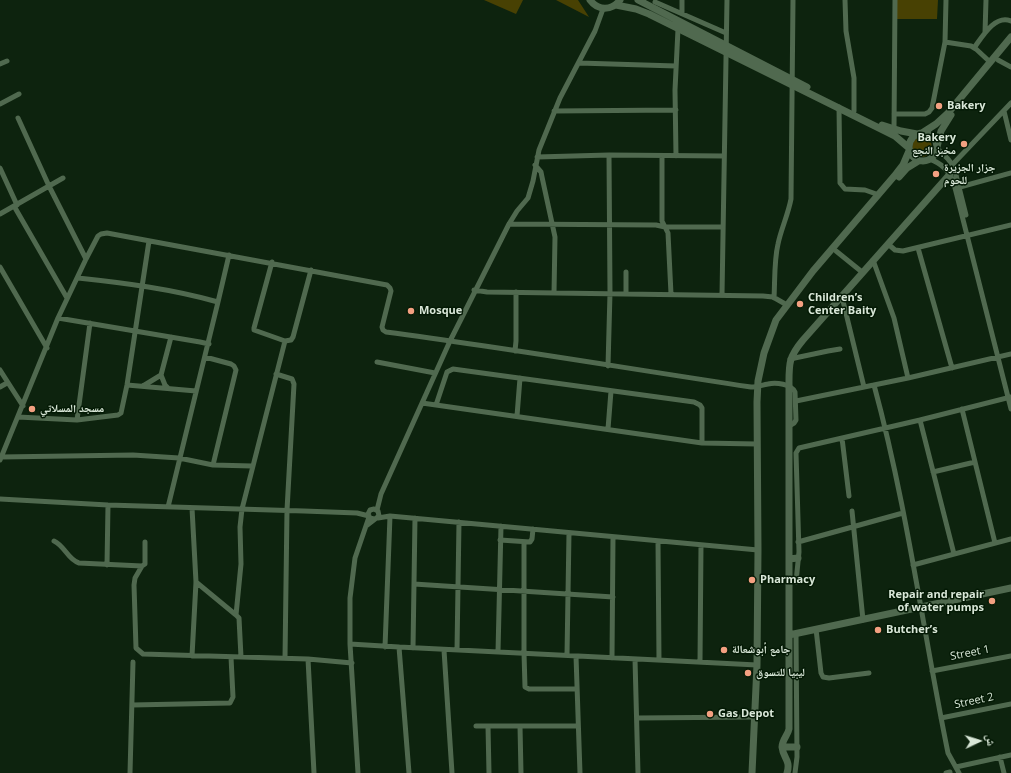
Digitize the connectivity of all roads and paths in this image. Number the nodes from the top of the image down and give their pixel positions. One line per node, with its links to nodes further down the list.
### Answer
1 (590, 0): 12 (street)
2 (638, 0): 22 (street)
3 (682, 0): 13 (street)
4 (727, 0): 16 (street)
5 (793, 0): 29 (street)
6 (845, 0): 36 (street)
7 (895, 0): 38 (street)
8 (946, 0): 19 (street)
9 (986, 0): 17 (street)
10 (618, 2): 12 (street); 15 (street)
11 (655, 2): 13 (street)
12 (603, 9): 25 (street)
13 (682, 13): 16 (street)
14 (1011, 21): 17 (street)
15 (678, 29): 22 (street); 27 (street)
16 (726, 33): 22 (street)
17 (985, 33): 21 (street)
18 (1011, 37): 24 (street)
19 (945, 42): 21 (street); 38 (street)
20 (1011, 44): 24 (street)
21 (974, 48): 24 (street)
22 (726, 49): 29 (street); 48 (street)
23 (7, 61): 26 (street)
24 (994, 61): 28 (street); 41 (street); 43 (street)
25 (579, 63): 27 (street); 35 (street)
26 (0, 64)
27 (676, 66): 34 (street)
28 (1011, 67)
29 (793, 82): 33 (street); 36 (street); 93 (street)
30 (20, 94): 32 (street)
31 (1011, 103): 37 (street)
32 (0, 104)
33 (839, 107): 44 (street); 60 (street)
34 (676, 110): 35 (street); 47 (street)
35 (554, 111): 49 (street)
36 (854, 111): 40 (street)
37 (1004, 111): 42 (street); 52 (street)
38 (894, 114): 40 (street)
39 (18, 118): 58 (street)
40 (894, 129): 41 (street)
41 (919, 133): 43 (street); 44 (street)
42 (1011, 140)
43 (937, 147): 50 (street); 52 (street)
44 (909, 149): 51 (street); 60 (street)
45 (609, 155): 46 (street); 49 (street); 65 (street)
46 (662, 156): 47 (street); 67 (street)
47 (676, 156): 48 (street)
48 (724, 156): 68 (street)
49 (537, 158): 53 (street)
50 (929, 159): 51 (street); 56 (street)
51 (920, 160): 73 (street)
52 (953, 164): 59 (street)
53 (535, 165): 63 (street); 64 (street)
54 (0, 168): 61 (street)
55 (1011, 173): 59 (street)
56 (950, 174): 69 (street); 71 (street)
57 (63, 178): 58 (street)
58 (49, 186): 61 (street); 75 (street)
59 (960, 187): 69 (street)
60 (879, 195): 95 (street)
61 (15, 205): 62 (street); 92 (street)
62 (0, 214)
63 (508, 224): 64 (street); 84 (street)
64 (553, 224): 65 (street); 86 (street)
65 (610, 224): 67 (street); 87 (street)
66 (1011, 226): 69 (street)
67 (665, 227): 68 (street); 89 (street)
68 (722, 227): 90 (street)
69 (969, 235): 72 (street); 109 (street)
70 (149, 241): 74 (street); 75 (street); 83 (street)
71 (888, 244): 72 (street); 76 (street)
72 (918, 248): 113 (street)
73 (836, 251): 81 (street); 98 (street)
74 (229, 255): 77 (street); 94 (street)
75 (86, 259): 82 (street)
76 (873, 260): 81 (street); 119 (street)
77 (272, 262): 79 (street); 102 (street)
78 (0, 267): 104 (street)
79 (311, 270): 101 (street); 102 (street)
80 (626, 272): 88 (street)
81 (862, 272): 91 (street)
82 (78, 278): 83 (street); 92 (street)
83 (142, 286): 94 (street); 99 (street)
84 (474, 290): 85 (street); 101 (street)
85 (516, 292): 86 (street); 106 (street)
86 (554, 293): 87 (street)
87 (610, 293): 88 (street); 112 (street)
88 (626, 293): 89 (street)
89 (671, 294): 90 (street)
90 (722, 295): 93 (street)
91 (842, 297): 110 (street); 127 (street)
92 (67, 298): 96 (street)
93 (774, 298): 95 (street)
94 (218, 302): 103 (street)
95 (787, 305): 98 (street)
96 (58, 318): 97 (street); 104 (street)
97 (90, 323): 99 (street); 140 (street)
98 (774, 328): 125 (street)
99 (136, 331): 100 (street); 121 (street)
100 (171, 337): 103 (street); 117 (street)
101 (450, 340): 106 (street); 115 (street)
102 (285, 341): 116 (street)
103 (209, 344): 108 (street)
104 (46, 348): 135 (street)
105 (840, 349): 110 (street)
106 (515, 351): 112 (street)
107 (1011, 354): 109 (street)
108 (205, 357): 129 (street); 151 (street)
109 (999, 357): 113 (street); 131 (street)
110 (790, 359): 126 (street)
111 (377, 362): 115 (street)
112 (608, 366): 125 (street)
113 (952, 368): 119 (street)
114 (0, 370): 120 (street)
115 (435, 373): 133 (street)
116 (276, 374): 152 (street); 160 (street)
117 (161, 375): 123 (street); 128 (street)
118 (520, 378): 130 (street); 134 (street); 138 (street)
119 (908, 378): 122 (street)
120 (7, 383): 124 (street); 135 (street)
121 (127, 385): 123 (street); 140 (street)
122 (874, 385): 127 (street); 143 (street)
123 (143, 386): 128 (street)
124 (0, 387)
125 (757, 387): 126 (street); 147 (street)
126 (789, 387): 132 (street); 142 (street)
127 (864, 387): 132 (street)
128 (168, 389): 129 (street)
129 (196, 391): 148 (street)
130 (611, 391): 144 (street); 146 (street)
131 (1010, 397): 136 (street); 137 (street)
132 (796, 401): 142 (street)
133 (422, 403): 134 (street); 163 (street)
134 (436, 405): 138 (street)
135 (23, 406): 139 (street)
136 (1011, 408)
137 (962, 409): 141 (street); 150 (street)
138 (517, 416): 144 (street)
139 (18, 417): 140 (street); 149 (street)
140 (77, 420)
141 (920, 420): 143 (street); 153 (street)
142 (789, 426): 184 (street)
143 (886, 428): 145 (street); 162 (street)
144 (608, 429): 146 (street)
145 (842, 438): 154 (street); 178 (street)
146 (702, 443): 147 (street)
147 (757, 444): 181 (street)
148 (179, 458): 149 (street); 151 (street); 157 (street)
149 (1, 459)
150 (975, 462): 153 (street); 179 (street)
151 (213, 465): 152 (street)
152 (252, 466): 159 (street)
153 (933, 472): 182 (street)
154 (849, 496)
155 (0, 499): 156 (street)
156 (108, 505): 157 (street); 185 (street)
157 (168, 507): 158 (street)
158 (192, 508): 159 (street); 188 (street)
159 (242, 509): 160 (street); 198 (street)
160 (287, 510): 163 (street); 216 (street)
161 (852, 511): 168 (street)
162 (904, 513): 168 (street); 186 (street)
163 (373, 514): 164 (street); 202 (street)
164 (390, 516): 165 (street); 203 (street)
165 (415, 518): 166 (street); 190 (street)
166 (459, 522): 167 (street); 191 (street)
167 (501, 526): 169 (street); 172 (street)
168 (854, 528): 178 (street); 199 (street)
169 (533, 529): 170 (street); 177 (street)
170 (569, 533): 171 (street); 195 (street)
171 (613, 537): 175 (street); 196 (street)
172 (500, 540): 177 (street); 193 (street)
173 (1011, 540): 179 (street)
174 (54, 541): 185 (street)
175 (658, 541): 180 (street); 220 (street)
176 (145, 542): 187 (street)
177 (524, 542): 194 (street)
178 (798, 542): 183 (street)
179 (996, 543): 182 (street)
180 (700, 545): 181 (street); 222 (street)
181 (758, 550): 224 (street)
182 (954, 554): 186 (street)
183 (798, 558): 184 (street); 189 (street)
184 (789, 559): 201 (street)
185 (107, 565): 187 (street)
186 (914, 565): 197 (street)
187 (142, 566): 211 (street)
188 (196, 582): 198 (street); 211 (street)
189 (796, 582)
190 (414, 584): 191 (street); 205 (street)
191 (458, 587): 193 (street); 207 (street)
192 (1011, 588): 197 (street)
193 (499, 590): 194 (street); 208 (street)
194 (524, 591): 195 (street); 209 (street)
195 (568, 594): 196 (street); 210 (street)
196 (613, 597): 217 (street)
197 (921, 607): 199 (street); 225 (street)
198 (236, 615): 215 (street)
199 (863, 620): 200 (street)
200 (816, 629): 201 (street); 226 (street)
201 (793, 634): 237 (street); 238 (street)
202 (350, 644): 203 (street); 223 (street)
203 (385, 647): 204 (street)
204 (399, 647): 205 (street); 245 (street)
205 (413, 648): 206 (street)
206 (444, 650): 207 (street); 246 (street)
207 (457, 650): 208 (street)
208 (498, 652): 209 (street)
209 (524, 654): 210 (street); 227 (street)
210 (567, 655): 212 (street)
211 (192, 656): 214 (street)
212 (576, 656): 217 (street); 227 (street)
213 (1011, 656): 225 (street, Street 1)
214 (231, 657): 215 (street); 229 (street)
215 (241, 657): 216 (street)
216 (285, 658): 218 (street)
217 (612, 658): 219 (street)
218 (308, 659): 223 (street); 243 (street)
219 (635, 659): 220 (street); 231 (street)
220 (659, 660): 222 (street)
221 (134, 662): 229 (street)
222 (700, 662): 224 (street)
223 (352, 663): 244 (street)
224 (757, 665): 230 (street)
225 (932, 671): 232 (street)
226 (868, 673)
227 (577, 689): 236 (street)
228 (1011, 704): 232 (street, Street 2)
229 (132, 705): 242 (street)
230 (755, 717): 231 (street); 251 (street)
231 (637, 718): 250 (street)
232 (941, 718): 241 (street)
233 (476, 726): 234 (street)
234 (488, 726): 235 (street); 247 (street)
235 (520, 726): 236 (street); 248 (street)
236 (578, 726): 249 (street)
237 (782, 747): 238 (street); 252 (street)
238 (797, 747): 253 (street)
239 (1011, 755): 240 (street)
240 (1000, 757): 241 (street); 255 (street)
241 (956, 767): 254 (street)
242 (130, 773)
243 (314, 773)
244 (358, 773)
245 (409, 773)
246 (452, 773)
247 (490, 773)
248 (521, 773)
249 (580, 773)
250 (638, 773)
251 (752, 773)
252 (786, 773)
253 (795, 773)
254 (959, 773)
255 (1004, 773)

